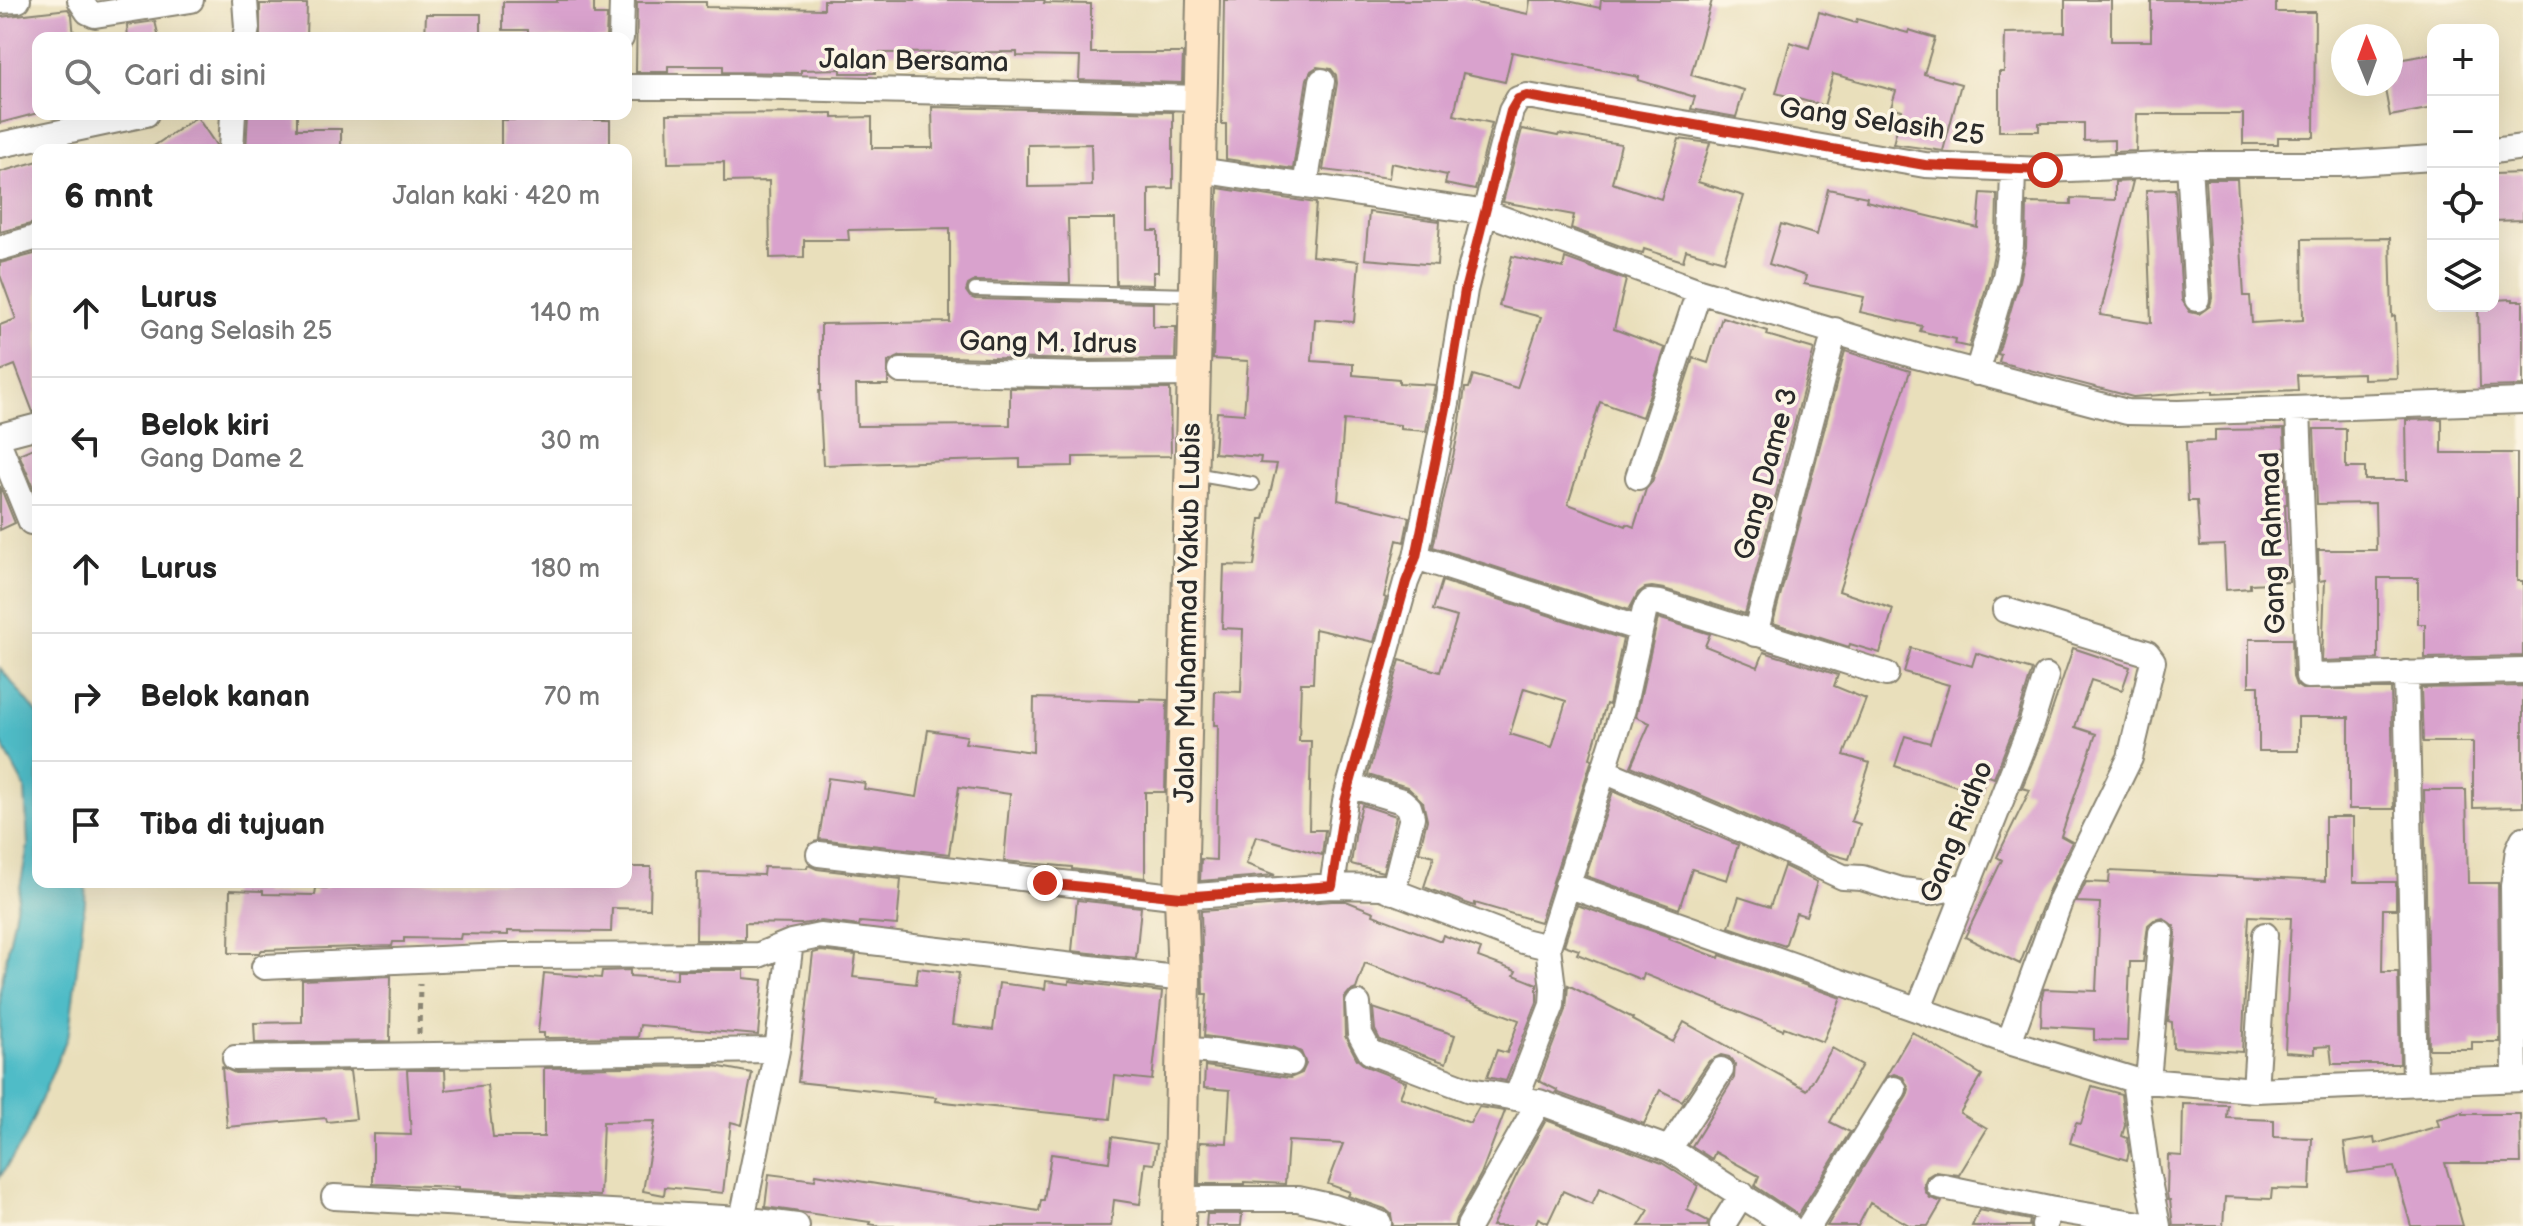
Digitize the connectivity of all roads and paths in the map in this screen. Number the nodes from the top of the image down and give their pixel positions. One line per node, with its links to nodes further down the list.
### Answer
1 (18, 0): 7 (street)
2 (80, 0): 3 (street)
3 (191, 0)
4 (245, 0): 8 (street)
5 (622, 0): 9 (street)
6 (1203, 0): 12 (main road, Jalan Muhammad Yakub Lubis)
7 (0, 1)
8 (246, 32)
9 (621, 32)
10 (1322, 81): 23 (street)
11 (632, 87): 12 (street, Jalan Bersama)
12 (1201, 98): 22 (main road, Jalan Muhammad Yakub Lubis)
13 (118, 120): 16 (street)
14 (233, 120): 15 (street)
15 (231, 144)
16 (0, 145)
17 (2523, 147): 18 (street)
18 (2499, 150)
19 (2427, 158): 20 (street, Gang Selasih 25)
20 (2189, 164): 21 (street, Gang Selasih 25); 30 (street)
21 (2013, 169): 24 (street, Gang Selasih 25); 33 (street)
22 (1199, 170): 23 (street); 29 (main road, Jalan Muhammad Yakub Lubis)
23 (1305, 186): 24 (street)
24 (1483, 212): 28 (street); 44 (street)
25 (32, 239): 26 (street)
26 (0, 248)
27 (975, 290): 29 (lane)
28 (1699, 291): 31 (street); 41 (street)
29 (1195, 295): 34 (main road, Jalan Muhammad Yakub Lubis)
30 (2197, 299)
31 (1835, 330): 33 (street); 47 (street, Gang Dame 3)
32 (901, 371): 34 (street, Gang M. Idrus)
33 (1977, 373): 36 (street)
34 (1193, 374): 40 (main road, Jalan Muhammad Yakub Lubis)
35 (2523, 401): 36 (street)
36 (2298, 409): 49 (street, Gang Rahmad)
37 (32, 428): 38 (street)
38 (0, 436)
39 (0, 446): 43 (street)
40 (1191, 473): 42 (lane); 60 (main road, Jalan Muhammad Yakub Lubis)
41 (1638, 477)
42 (1252, 484)
43 (31, 522)
44 (1416, 557): 46 (street); 53 (street)
45 (2005, 610): 70 (street)
46 (1640, 629): 47 (street); 52 (street)
47 (1755, 634): 50 (street)
48 (2523, 671): 49 (street)
49 (2406, 673): 79 (street)
50 (1886, 674)
51 (2046, 676): 57 (street, Gang Ridho)
52 (1604, 771): 56 (street); 57 (street)
53 (1349, 785): 58 (street); 59 (street)
54 (2523, 839): 77 (street)
55 (819, 854): 60 (street)
56 (1567, 885): 64 (street); 69 (street)
57 (1968, 885): 69 (street, Gang Ridho)
58 (1332, 886): 59 (street); 60 (street)
59 (1393, 892): 64 (street)
60 (1181, 897): 67 (main road, Jalan Muhammad Yakub Lubis)
61 (2161, 933): 78 (street)
62 (2265, 935): 81 (street)
63 (791, 942): 65 (street); 67 (street); 72 (street)
64 (1548, 947): 82 (street)
65 (421, 960): 66 (street); 73 (path)
66 (264, 967)
67 (1184, 979): 71 (main road, Jalan Muhammad Yakub Lubis)
68 (1358, 1004): 82 (street)
69 (1919, 1008): 70 (street)
70 (2009, 1042): 78 (street)
71 (1182, 1049): 75 (street); 87 (main road, Jalan Muhammad Yakub Lubis)
72 (777, 1050): 73 (street); 89 (street)
73 (419, 1055): 74 (street)
74 (235, 1058)
75 (1291, 1063)
76 (1721, 1070): 83 (street)
77 (2519, 1079): 79 (street)
78 (2141, 1081): 81 (street); 97 (street)
79 (2415, 1082): 81 (street)
80 (1894, 1089): 95 (street)
81 (2255, 1090)
82 (1527, 1100): 83 (street); 92 (street)
83 (1669, 1149): 85 (street)
84 (1939, 1186): 88 (street)
85 (1742, 1194): 93 (street); 94 (street)
86 (334, 1197): 89 (street)
87 (1179, 1213): 90 (street)
88 (2047, 1217): 96 (street)
89 (742, 1219): 91 (street)
90 (1379, 1223)
91 (797, 1226)
92 (1469, 1226)
93 (1722, 1226)
94 (1789, 1226)
95 (1809, 1226)
96 (2152, 1226)
97 (2158, 1226)

